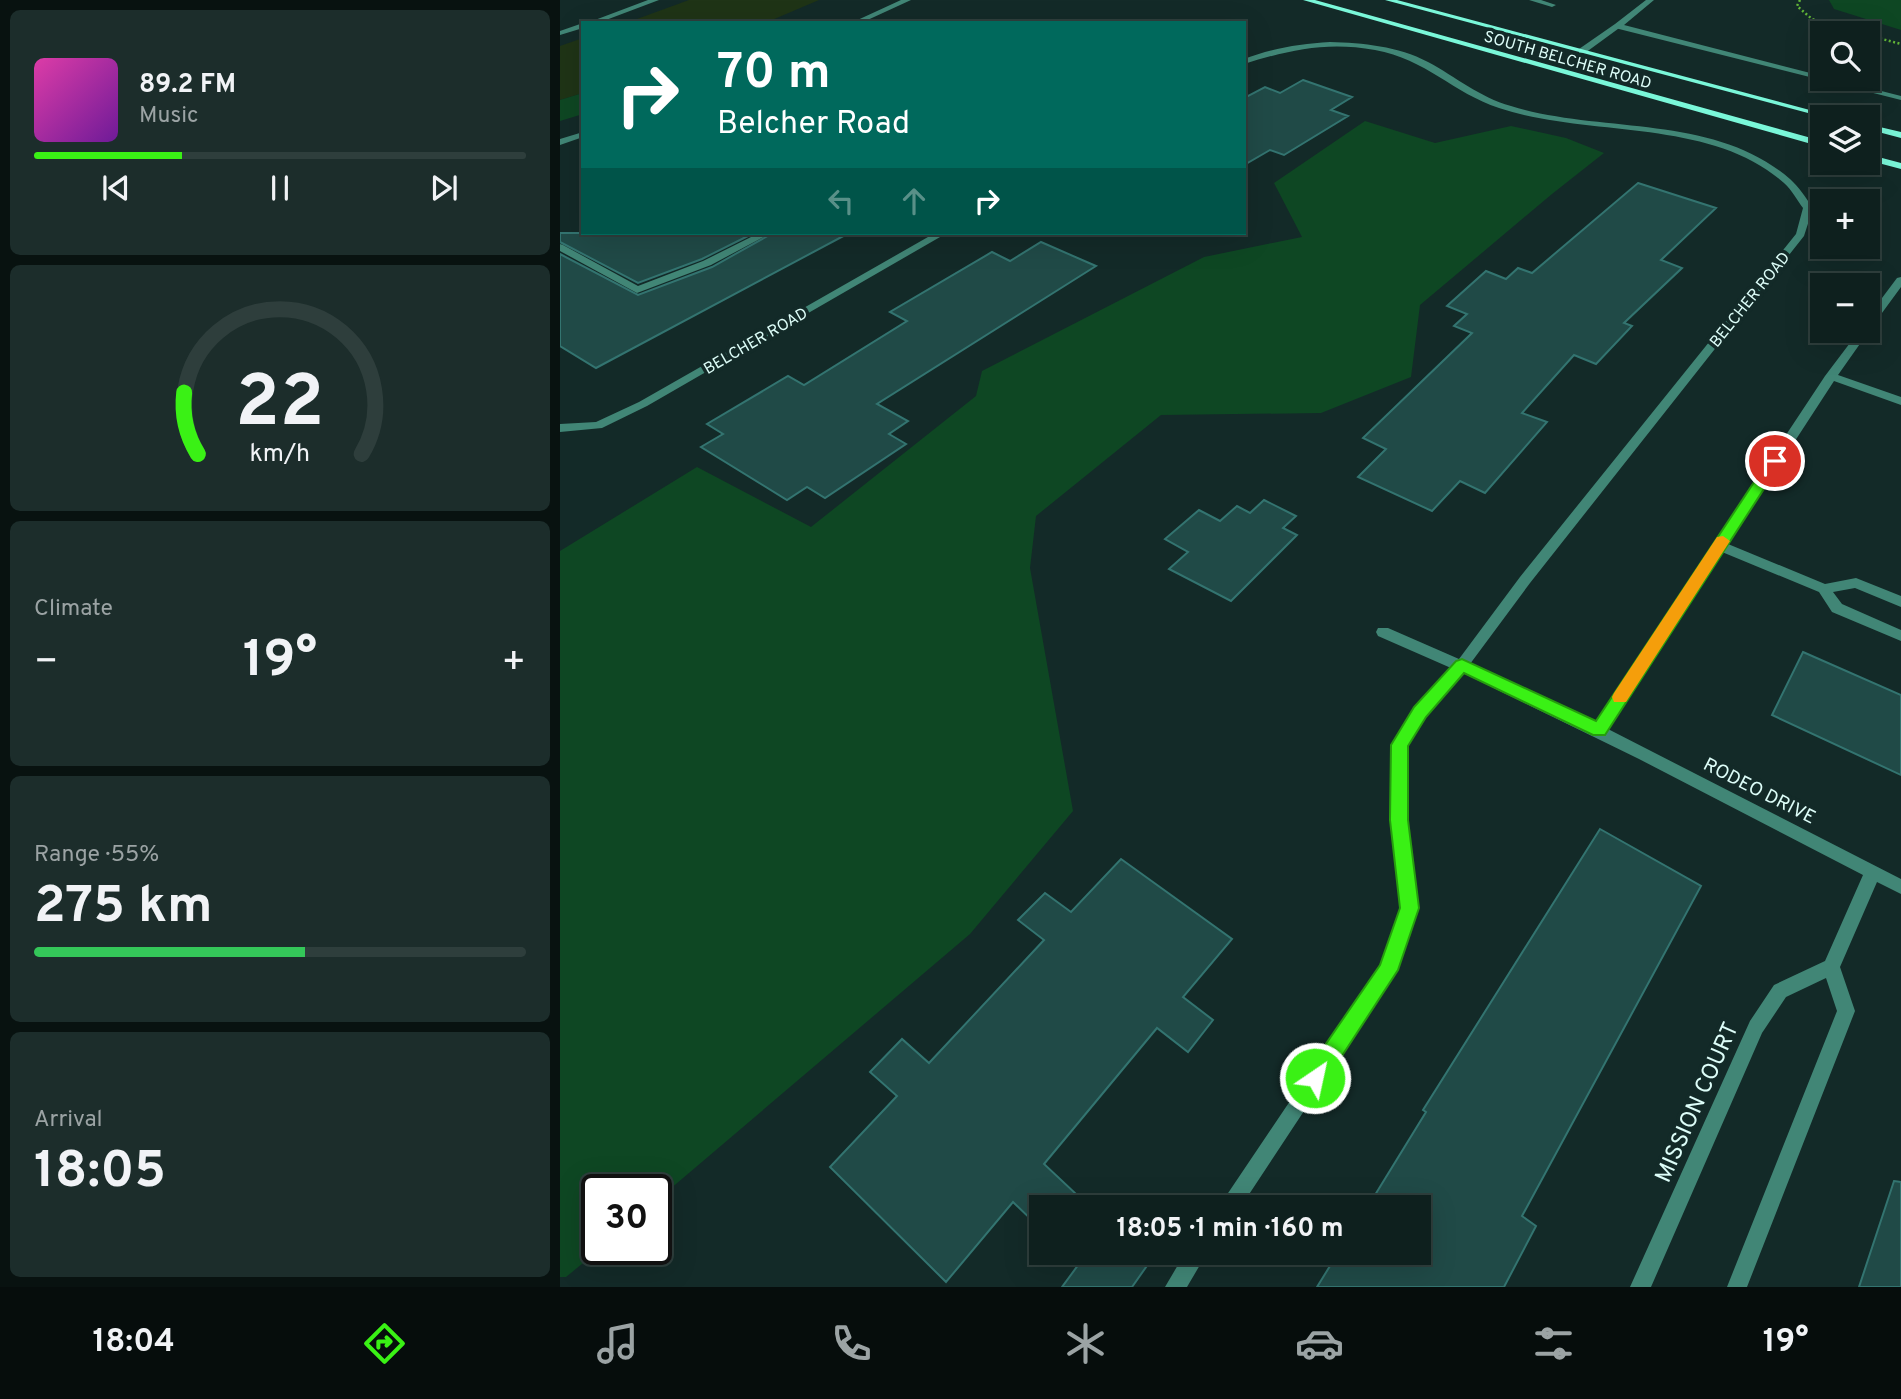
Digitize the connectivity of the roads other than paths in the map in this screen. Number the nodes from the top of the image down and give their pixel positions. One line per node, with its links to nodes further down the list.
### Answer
1 (655, 0): 8 (street)
2 (907, 0): 9 (street)
3 (1307, 0): 22 (main road, SOUTH BELCHER ROAD)
4 (1389, 0): 13 (main road, SOUTH BELCHER ROAD)
5 (1533, 0): 7 (street)
6 (1650, 0): 11 (street)
7 (1552, 5)
8 (596, 21)
9 (859, 21)
10 (581, 26): 12 (street)
11 (1618, 26): 13 (street); 15 (street)
12 (560, 33)
13 (1581, 51): 18 (main road, SOUTH BELCHER ROAD)
14 (1246, 61): 40 (street, BELCHER ROAD)
15 (1810, 75)
16 (1874, 91): 17 (street)
17 (1901, 98)
18 (1810, 111)
19 (1880, 130): 21 (main road)
20 (581, 135): 23 (street)
21 (1901, 135)
22 (1810, 141)
23 (560, 142)
24 (1880, 160): 25 (main road)
25 (1901, 166)
26 (762, 235): 28 (street)
27 (939, 235): 34 (street, BELCHER ROAD)
28 (560, 247)
29 (1901, 280): 30 (street)
30 (1880, 308)
31 (1855, 343): 32 (street)
32 (1831, 376): 33 (street); 35 (street)
33 (1901, 401)
34 (560, 428)
35 (1720, 546): 36 (street); 41 (street)
36 (1824, 589): 37 (street); 39 (street)
37 (1901, 602)
38 (1383, 632): 40 (street)
39 (1901, 636)
40 (1462, 665): 41 (street); 45 (street, BELCHER ROAD)
41 (1599, 730): 42 (street, RODEO DRIVE)
42 (1873, 872): 43 (street, RODEO DRIVE); 44 (street)
43 (1901, 887)
44 (1831, 967): 48 (street, MISSION COURT); 49 (street)
45 (1237, 1195)
46 (1190, 1265): 47 (street)
47 (1175, 1287)
48 (1640, 1287)
49 (1737, 1287)

